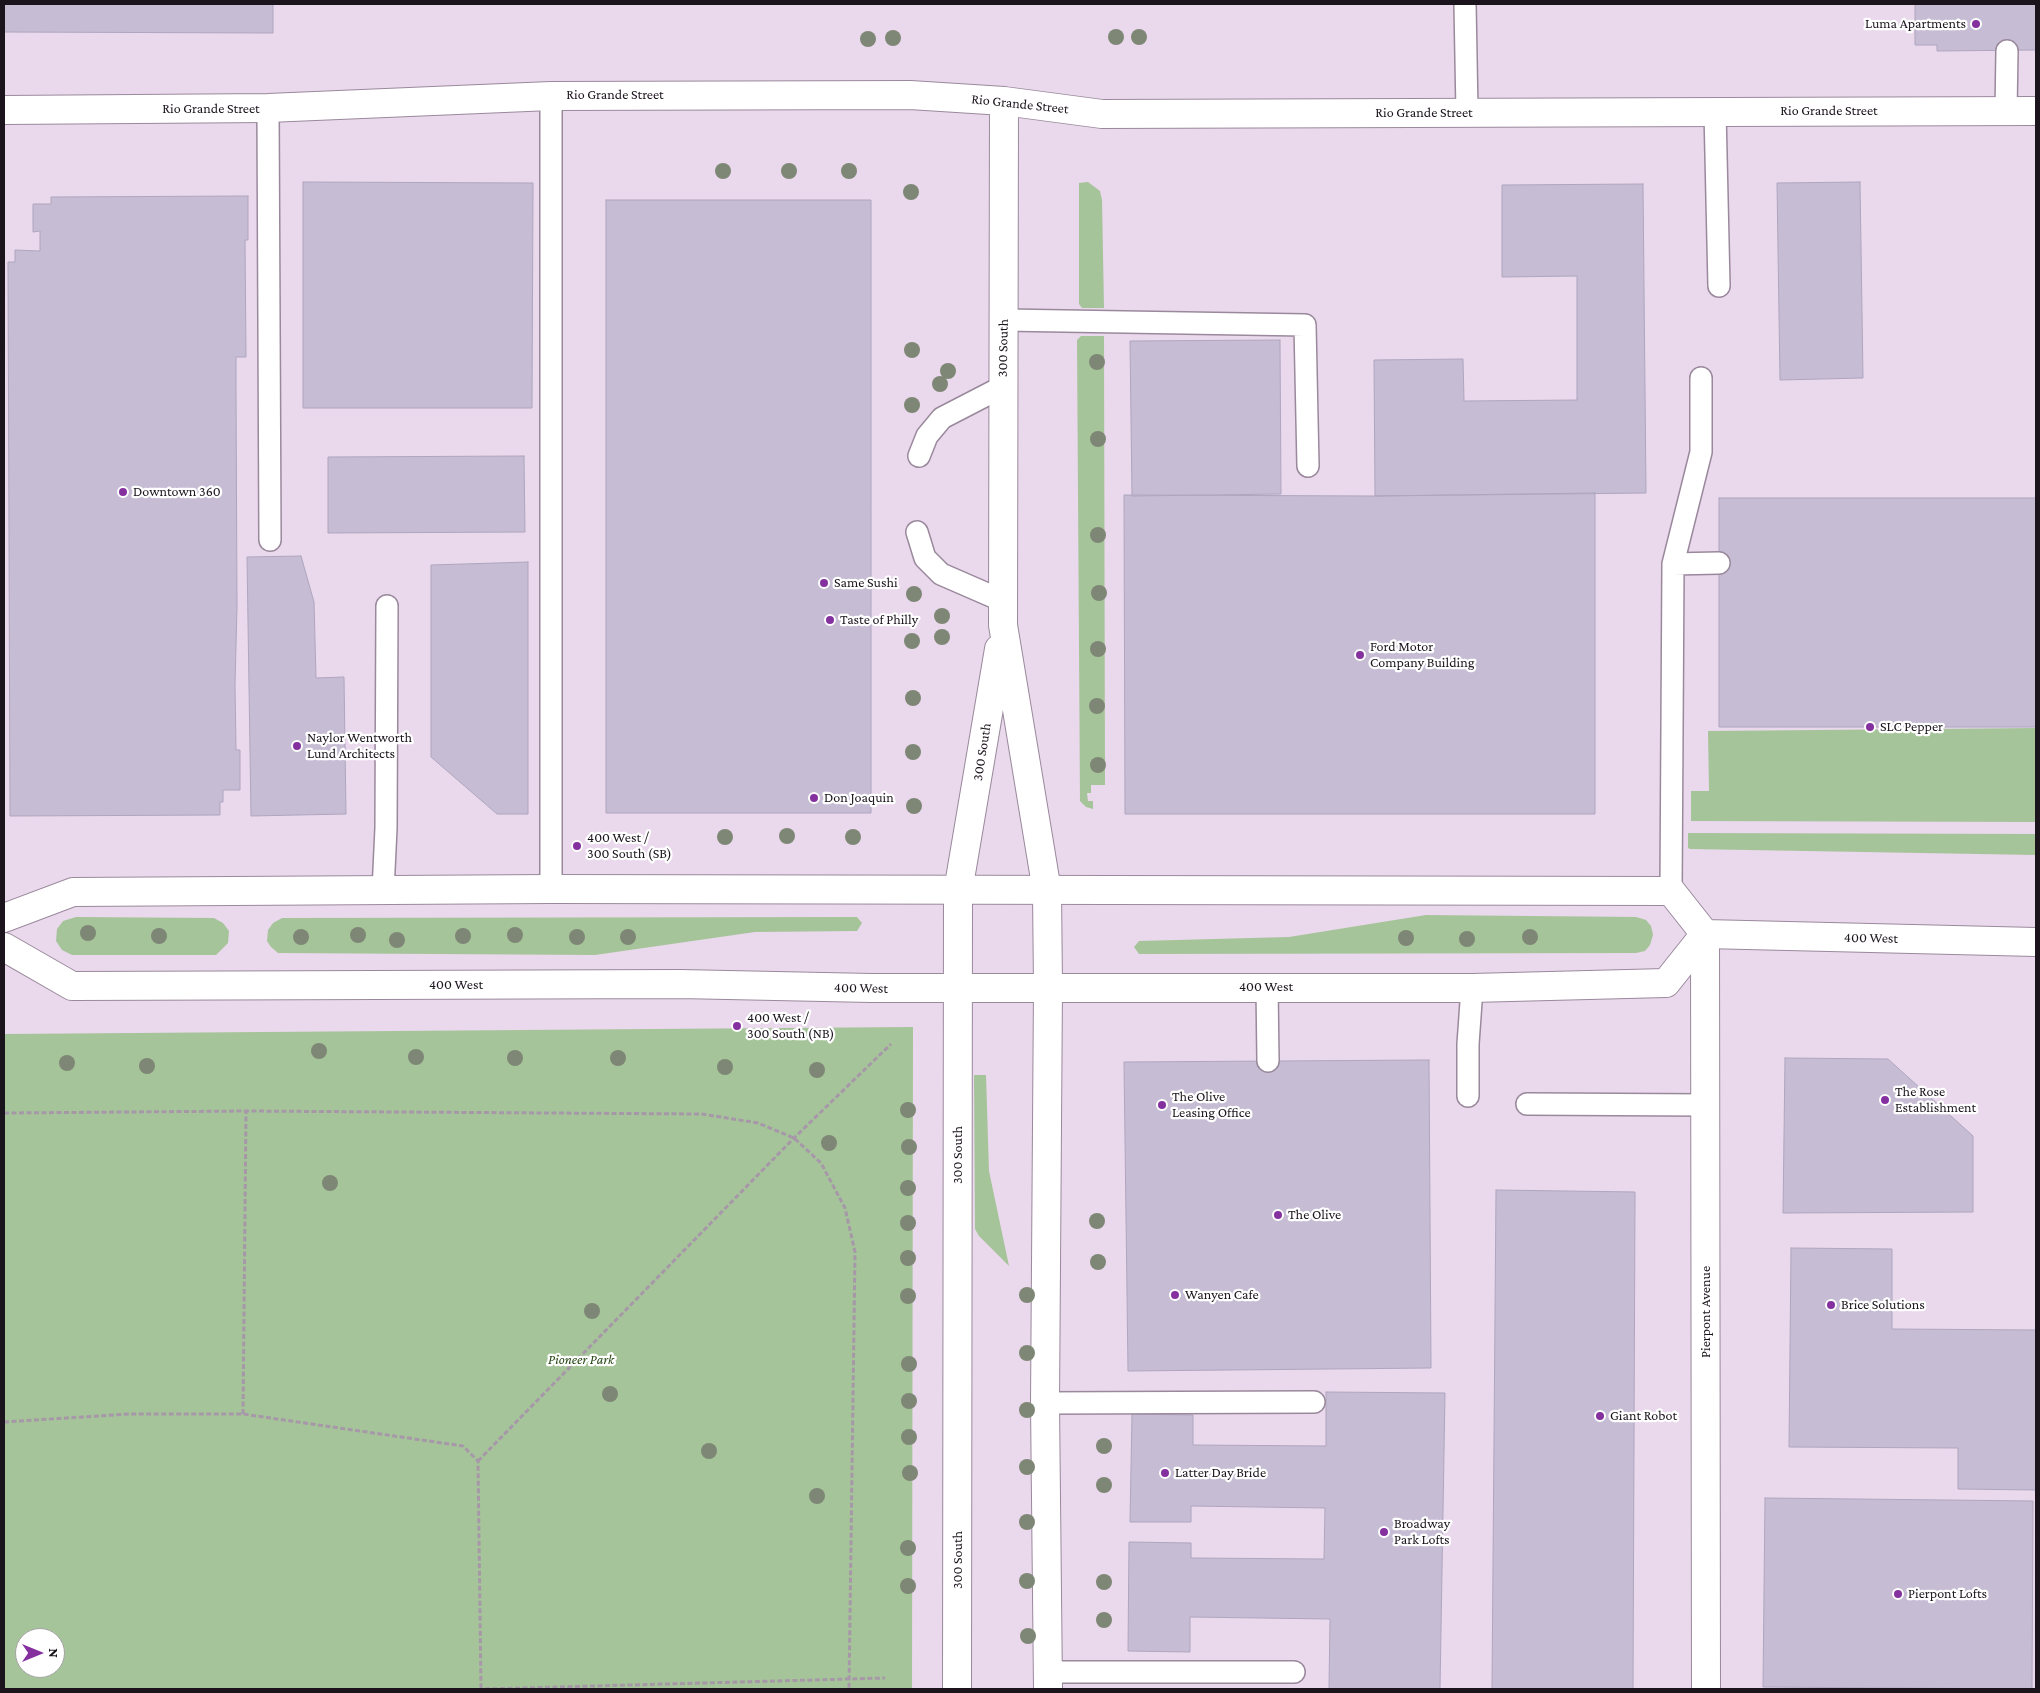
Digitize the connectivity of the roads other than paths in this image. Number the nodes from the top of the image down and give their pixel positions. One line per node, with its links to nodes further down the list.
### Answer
1 (1465, 4): 10 (lane)
2 (2007, 51): 8 (lane)
3 (551, 96): 4 (street, Rio Grande Street); 5 (street, Rio Grande Street); 23 (lane)
4 (1004, 101): 10 (street, Rio Grande Street); 12 (street, 300 South)
5 (268, 108): 6 (street, Rio Grande Street); 18 (lane)
6 (4, 110)
7 (1715, 111): 8 (street, Rio Grande Street); 10 (street, Rio Grande Street); 11 (lane)
8 (2006, 111): 9 (street, Rio Grande Street)
9 (2036, 111)
10 (1468, 112)
11 (1719, 286)
12 (1004, 320): 14 (street, 300 South); 16 (lane)
13 (1701, 378): 20 (lane)
14 (1002, 388): 15 (lane); 22 (street, 300 South)
15 (919, 456)
16 (1308, 466)
17 (917, 532): 22 (lane)
18 (270, 540)
19 (1719, 563): 20 (lane)
20 (1673, 564): 27 (lane)
21 (387, 606): 24 (lane)
22 (1003, 613): 25 (street, 300 South); 26 (street, 300 South)
23 (551, 889): 24 (street); 25 (street)
24 (383, 891): 28 (street)
25 (958, 891): 26 (street); 32 (street, 300 South)
26 (1047, 891): 27 (street); 33 (street, 300 South)
27 (1671, 891): 29 (street)
28 (4, 918)
29 (1705, 934): 30 (street, 400 West); 35 (street, 400 West); 39 (street, Pierpont Avenue)
30 (2036, 942)
31 (4, 947): 32 (street, 400 West)
32 (958, 987): 33 (street, 400 West); 44 (street, 300 South)
33 (1048, 987): 34 (street, 400 West); 41 (street, 300 South)
34 (1267, 987): 35 (street, 400 West); 36 (lane)
35 (1472, 988): 37 (lane)
36 (1268, 1061)
37 (1468, 1096)
38 (1527, 1104): 39 (lane)
39 (1705, 1105): 45 (street, Pierpont Avenue)
40 (1314, 1402): 41 (lane)
41 (1045, 1403): 43 (street, 300 South)
42 (1294, 1672): 43 (lane)
43 (1048, 1681)
44 (957, 1689)
45 (1706, 1689)

